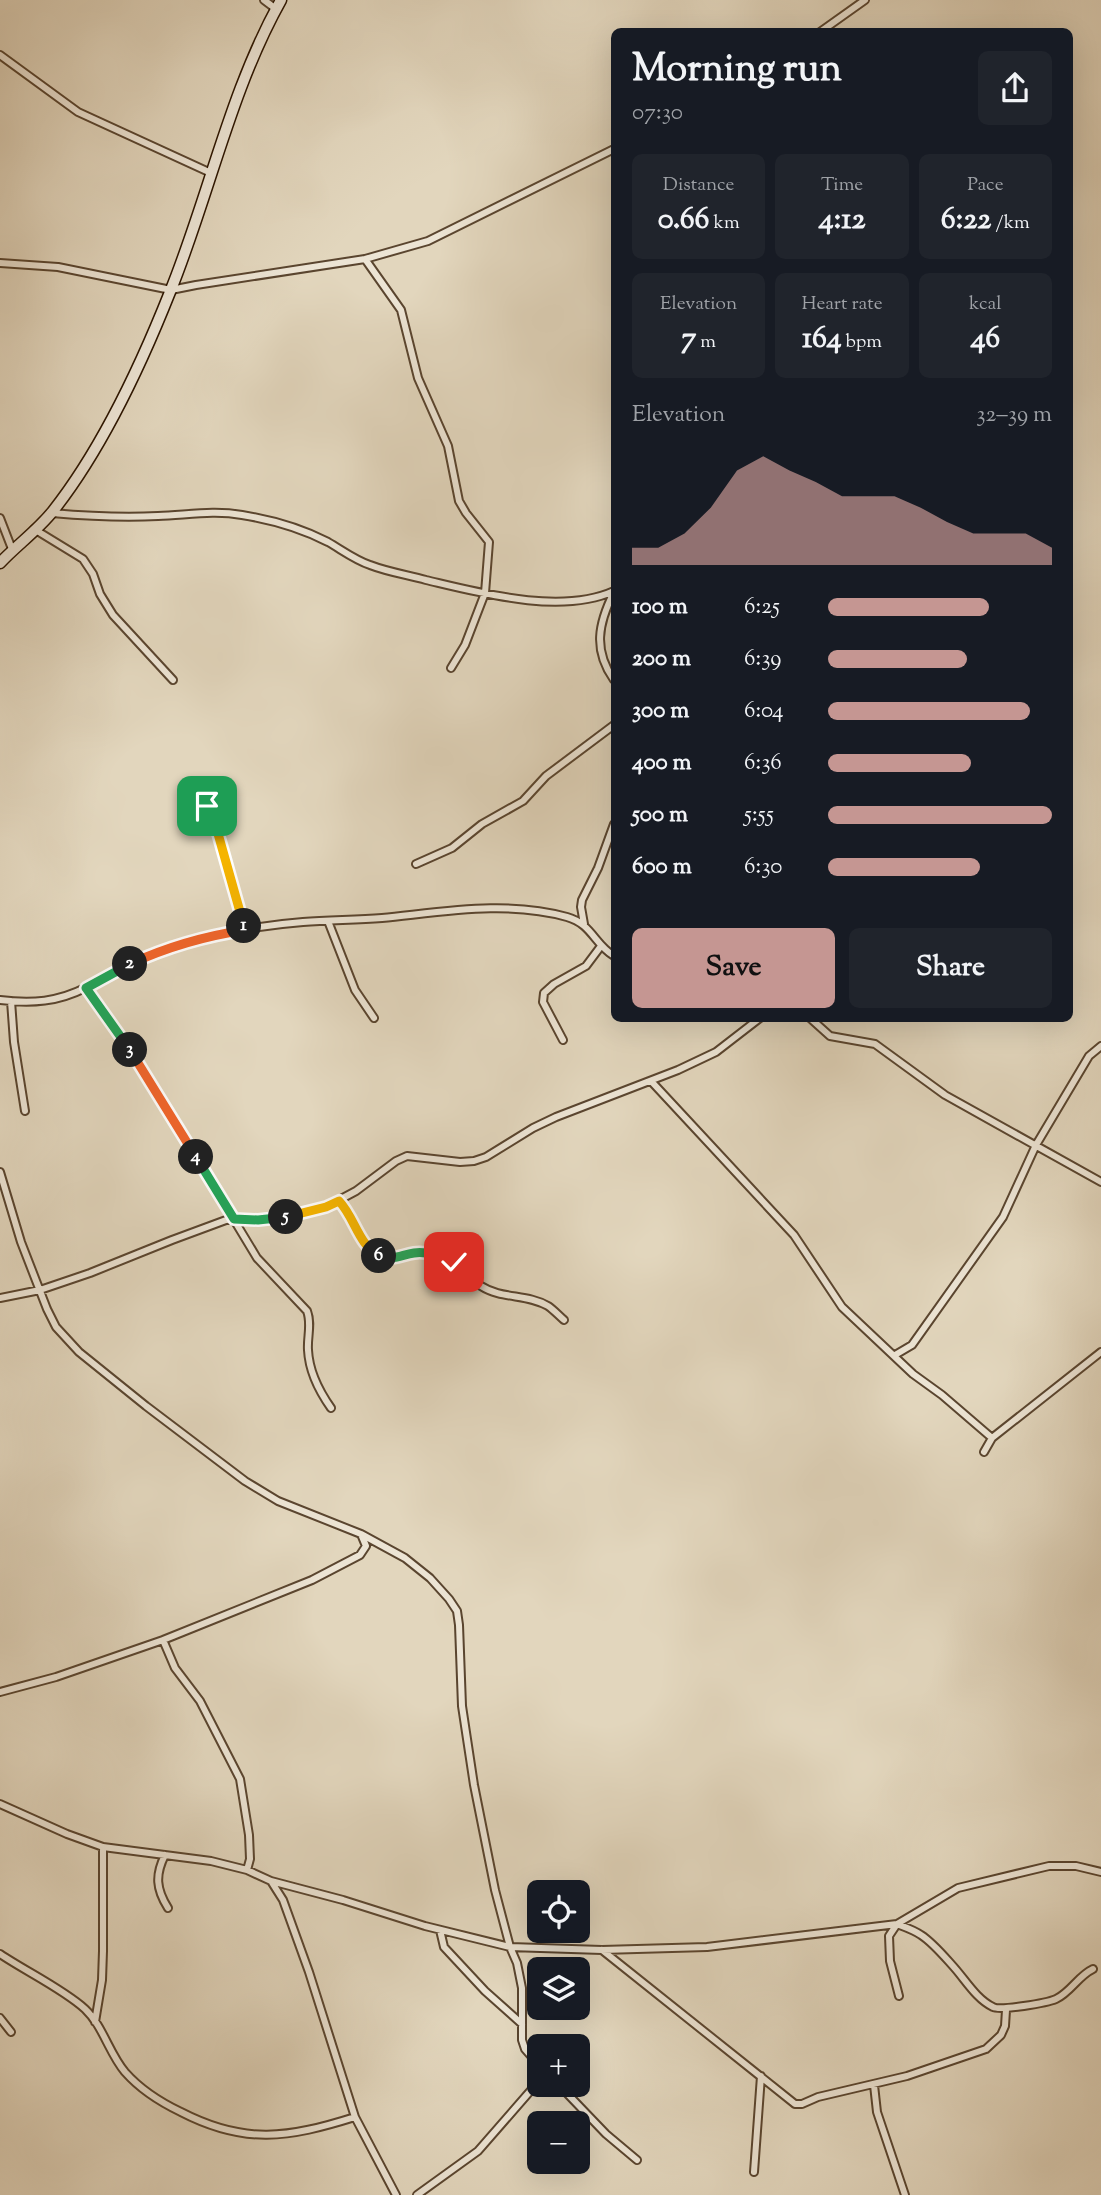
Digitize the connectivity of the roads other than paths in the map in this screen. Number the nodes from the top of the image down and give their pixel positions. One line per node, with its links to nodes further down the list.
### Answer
1 (264, 0): 3 (street)
2 (866, 0): 4 (street)
3 (279, 4): 7 (main road)
4 (826, 28)
5 (0, 55): 7 (street)
6 (611, 150): 8 (street)
7 (211, 173): 10 (main road)
8 (365, 259): 10 (street); 16 (street)
9 (0, 263): 10 (street)
10 (171, 290): 11 (main road)
11 (52, 513): 13 (main road); 16 (street)
12 (0, 518): 14 (street)
13 (33, 529): 14 (main road); 21 (street)
14 (12, 549): 15 (main road)
15 (0, 563)
16 (485, 593): 17 (street); 19 (street)
17 (611, 593)
18 (611, 600): 20 (street)
19 (451, 668)
20 (611, 675)
21 (173, 680)
22 (611, 727): 25 (street)
23 (207, 806): 28 (street)
24 (611, 832): 27 (street)
25 (416, 864)
26 (328, 921): 27 (street); 28 (street); 34 (street)
27 (584, 924): 29 (street)
28 (245, 930): 31 (street)
29 (601, 946): 30 (street); 37 (street)
30 (611, 954)
31 (86, 988): 33 (street); 45 (street)
32 (0, 1000): 33 (street)
33 (11, 1001): 40 (street)
34 (374, 1018)
35 (755, 1022): 39 (street)
36 (815, 1022): 41 (street)
37 (563, 1040)
38 (1101, 1046): 41 (street)
39 (651, 1081): 44 (street); 50 (street)
40 (26, 1111)
41 (1036, 1145): 43 (street); 50 (street)
42 (0, 1172): 46 (street)
43 (1101, 1182)
44 (339, 1201): 45 (street); 48 (street)
45 (234, 1219): 46 (street); 51 (street)
46 (40, 1290): 47 (street); 54 (street)
47 (0, 1298)
48 (564, 1320)
49 (1101, 1352): 52 (street)
50 (895, 1355): 52 (street)
51 (331, 1408)
52 (992, 1438): 53 (street)
53 (984, 1452)
54 (361, 1534): 55 (street); 66 (street)
55 (163, 1640): 56 (street); 60 (street)
56 (0, 1692)
57 (0, 1804): 58 (street)
58 (103, 1847): 59 (street); 73 (street)
59 (164, 1855): 60 (street); 63 (street)
60 (247, 1870): 62 (street)
61 (1101, 1872): 64 (street)
62 (271, 1881): 65 (street); 81 (street)
63 (168, 1908)
64 (897, 1924): 67 (street); 70 (street); 71 (street)
65 (440, 1930): 66 (street); 74 (street)
66 (510, 1947): 67 (street); 74 (street)
67 (602, 1950): 77 (street)
68 (0, 1954): 73 (street)
69 (1093, 1969): 71 (street)
70 (898, 1996)
71 (1006, 2010): 78 (street)
72 (0, 2018): 75 (street)
73 (95, 2022): 81 (street)
74 (522, 2024): 76 (street)
75 (11, 2032)
76 (527, 2051)
77 (761, 2076): 78 (street); 83 (street)
78 (874, 2085): 86 (street)
79 (527, 2095): 85 (street)
80 (570, 2097): 82 (street)
81 (355, 2117): 84 (street)
82 (638, 2160)
83 (754, 2172)
84 (396, 2195)
85 (417, 2195)
86 (905, 2195)

